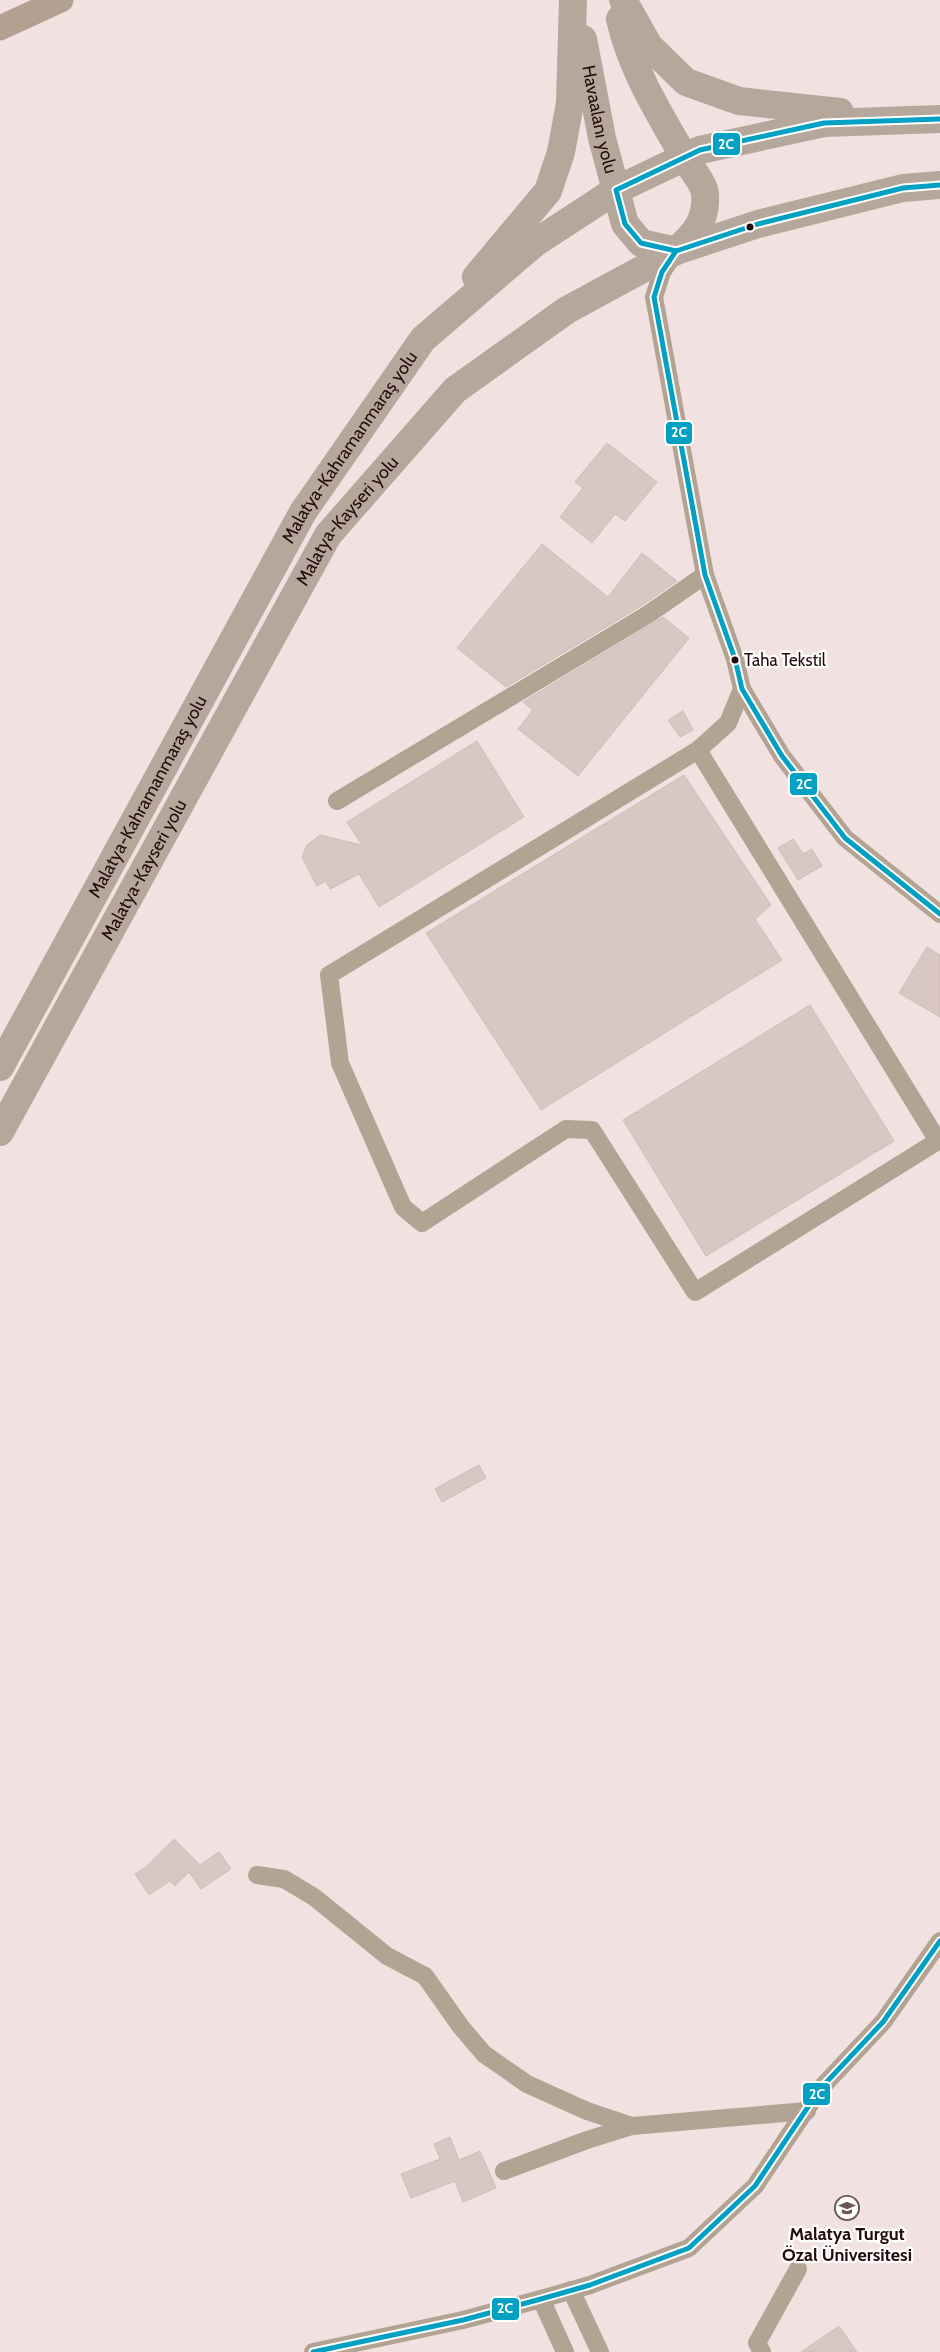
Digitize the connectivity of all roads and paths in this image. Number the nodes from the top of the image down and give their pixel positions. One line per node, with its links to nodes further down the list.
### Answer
1 (61, 0): 5 (main road)
2 (575, 0): 9 (highway, Havaalanı yolu); 11 (highway)
3 (616, 0): 7 (highway)
4 (623, 0): 6 (highway)
5 (0, 28)
6 (927, 120): 7 (highway, Malatya-Kahramanmaraş yolu)
7 (685, 158): 9 (highway, Malatya-Kahramanmaraş yolu); 10 (highway)
8 (940, 185): 10 (highway, Malatya-Kayseri yolu)
9 (616, 190): 10 (highway, Havaalanı yolu); 11 (highway, Malatya-Kahramanmaraş yolu)
10 (676, 251): 12 (street); 18 (highway, Malatya-Kayseri yolu)
11 (423, 339): 17 (highway, Malatya-Kahramanmaraş yolu)
12 (705, 575): 13 (street); 15 (street)
13 (742, 689): 14 (street); 16 (street)
14 (698, 750): 19 (street); 19 (street)
15 (336, 801)
16 (940, 914)
17 (0, 1066)
18 (0, 1132)
19 (939, 1141)
20 (257, 1875): 23 (street)
21 (940, 1941): 22 (street)
22 (807, 2111): 23 (street); 26 (street)
23 (632, 2126): 24 (street)
24 (504, 2171)
25 (798, 2269): 31 (street)
26 (571, 2290): 27 (street); 30 (street)
27 (541, 2299): 28 (street); 29 (street)
28 (313, 2352)
29 (565, 2352)
30 (600, 2352)
31 (762, 2352)

